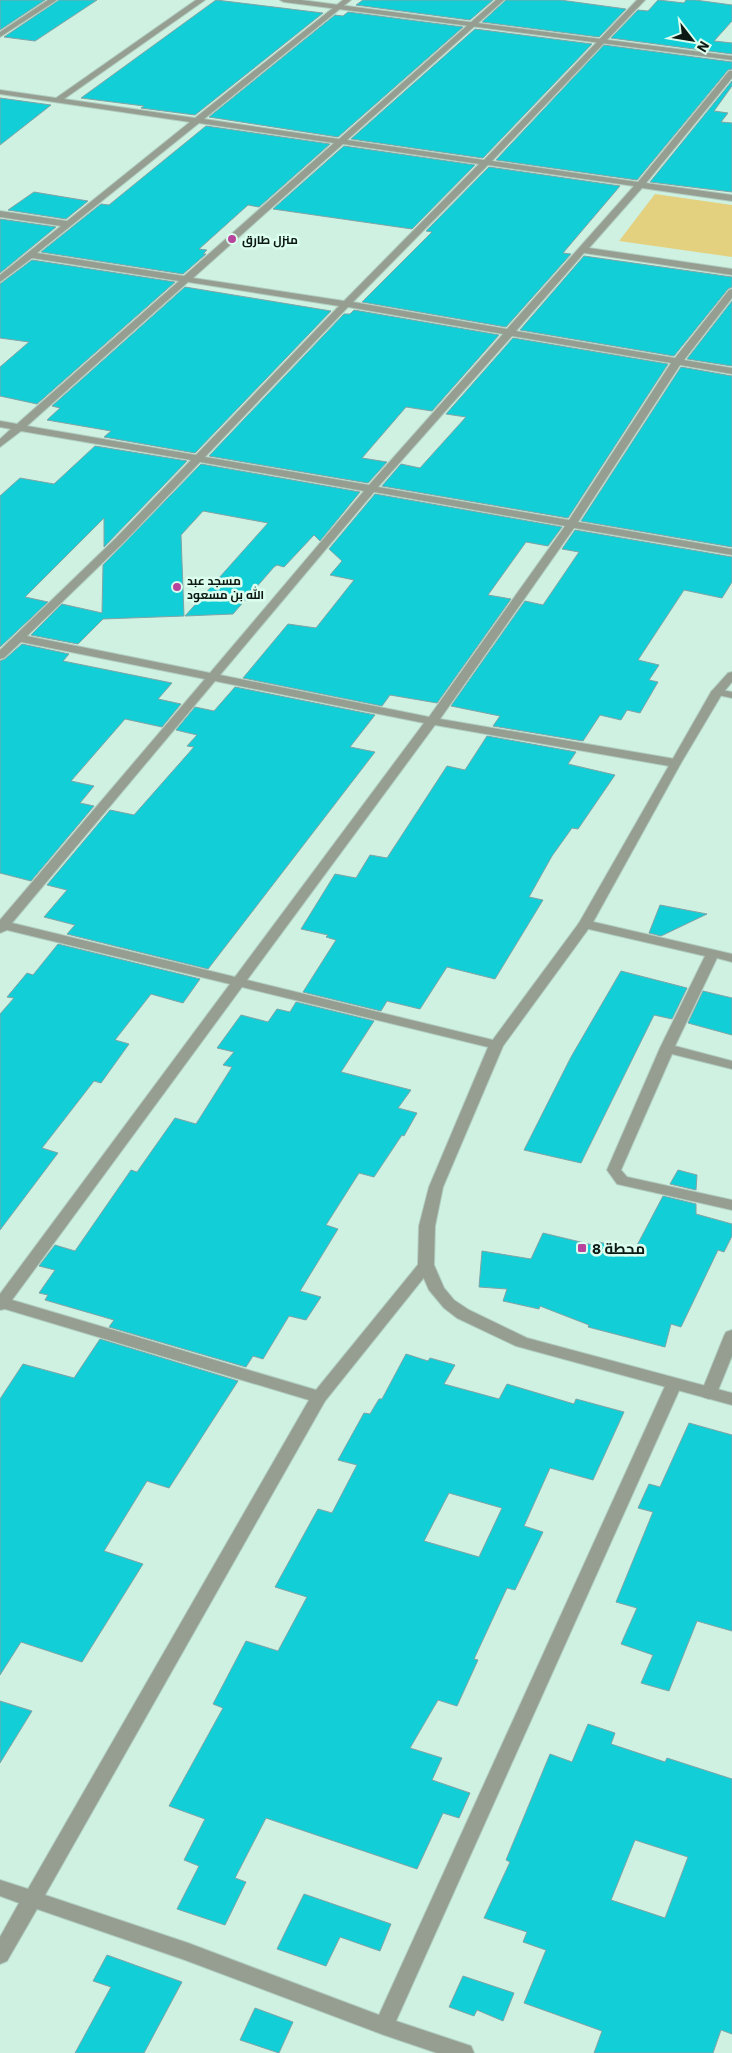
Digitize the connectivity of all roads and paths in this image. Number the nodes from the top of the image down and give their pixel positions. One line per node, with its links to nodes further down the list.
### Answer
1 (53, 0): 9 (street)
2 (201, 0): 14 (street)
3 (284, 0): 7 (street)
4 (347, 0): 7 (street)
5 (500, 0): 8 (street)
6 (641, 0): 10 (street)
7 (338, 7): 8 (street); 15 (street)
8 (472, 25): 10 (street); 16 (street)
9 (0, 35)
10 (602, 41): 11 (street); 17 (street)
11 (732, 58)
12 (732, 72): 18 (street)
13 (0, 92): 14 (street)
14 (56, 101): 15 (street)
15 (197, 121): 16 (street); 21 (street)
16 (340, 141): 17 (street); 26 (street)
17 (486, 163): 18 (street); 28 (street)
18 (640, 185): 19 (street); 22 (street)
19 (732, 198)
20 (0, 214): 21 (street)
21 (68, 224): 23 (street)
22 (581, 250): 24 (street); 29 (street)
23 (30, 255): 25 (street); 26 (street)
24 (732, 272)
25 (0, 278)
26 (188, 278): 28 (street); 33 (street)
27 (732, 292): 30 (street)
28 (346, 304): 29 (street); 35 (street)
29 (510, 332): 30 (street); 36 (street)
30 (677, 362): 31 (street); 37 (street)
31 (732, 370)
32 (0, 424): 33 (street)
33 (18, 428): 34 (street); 35 (street)
34 (0, 444)
35 (198, 458): 36 (street); 39 (street)
36 (371, 490): 37 (street); 42 (street)
37 (571, 524): 38 (street); 45 (street)
38 (732, 552)
39 (19, 638): 40 (street); 42 (street)
40 (0, 656)
41 (732, 675): 43 (street)
42 (213, 678): 45 (street); 48 (street)
43 (717, 692): 44 (street); 46 (street)
44 (732, 695)
45 (432, 721): 46 (street); 51 (street)
46 (674, 763): 47 (street)
47 (585, 924): 49 (street); 52 (street)
48 (1, 926): 51 (street)
49 (712, 954): 50 (street); 53 (street)
50 (732, 958)
51 (238, 982): 52 (street); 57 (street)
52 (496, 1045): 56 (street)
53 (668, 1048): 54 (street); 55 (street)
54 (732, 1065)
55 (732, 1206)
56 (426, 1265): 59 (street); 61 (street)
57 (1, 1303): 61 (street)
58 (732, 1336): 60 (street)
59 (674, 1384): 60 (street); 66 (street)
60 (708, 1393): 62 (street)
61 (319, 1397): 64 (street)
62 (732, 1399)
63 (0, 1888): 64 (street)
64 (32, 1900): 65 (street); 66 (street)
65 (0, 1955)
66 (384, 2026): 67 (street)
67 (464, 2053)

